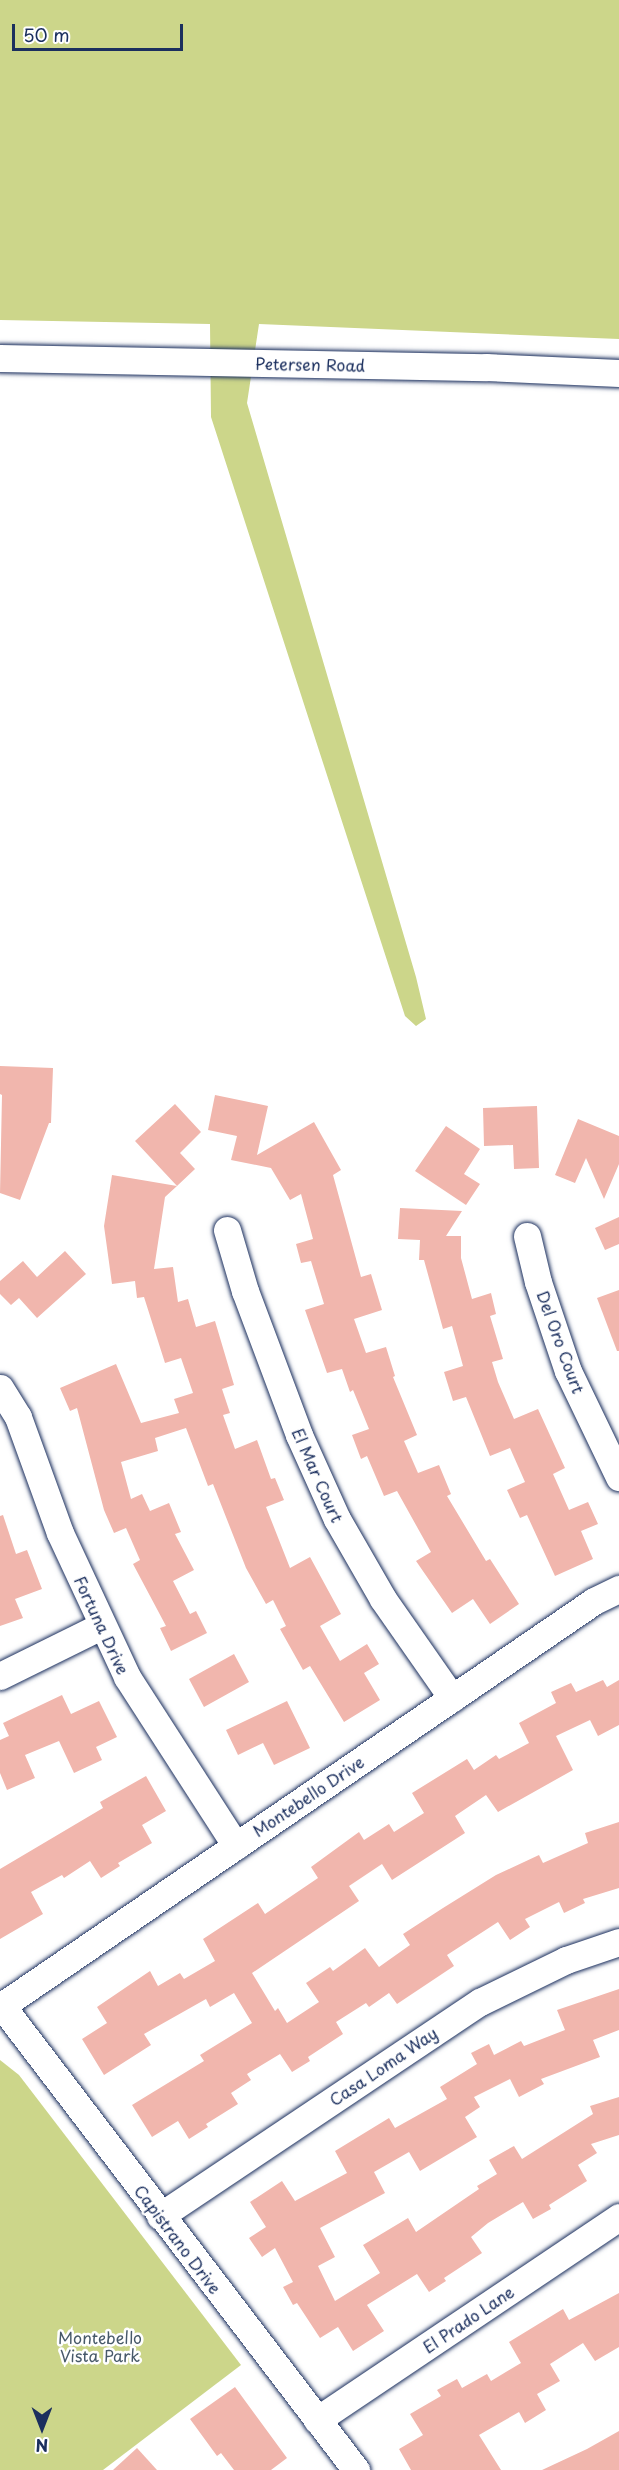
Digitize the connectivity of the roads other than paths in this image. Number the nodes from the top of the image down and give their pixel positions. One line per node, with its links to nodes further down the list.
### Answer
1 (0, 358): 2 (street, Petersen Road)
2 (619, 373)
3 (227, 1230): 10 (street, El Mar Court)
4 (527, 1236): 6 (street, Del Oro Court)
5 (0, 1388): 8 (street, Fortuna Drive)
6 (619, 1477)
7 (619, 1589): 10 (street, Montebello Drive)
8 (101, 1626): 9 (street); 11 (street, Fortuna Drive)
9 (0, 1676)
10 (452, 1698): 11 (street, Montebello Drive)
11 (236, 1846): 13 (street, Montebello Drive)
12 (619, 1942): 14 (street, Casa Loma Way)
13 (1, 2006): 14 (street, Capistrano Drive)
14 (160, 2216): 16 (street, Capistrano Drive)
15 (619, 2217): 16 (street, El Prado Lane)
16 (317, 2420): 17 (street, Capistrano Drive)
17 (356, 2470)

